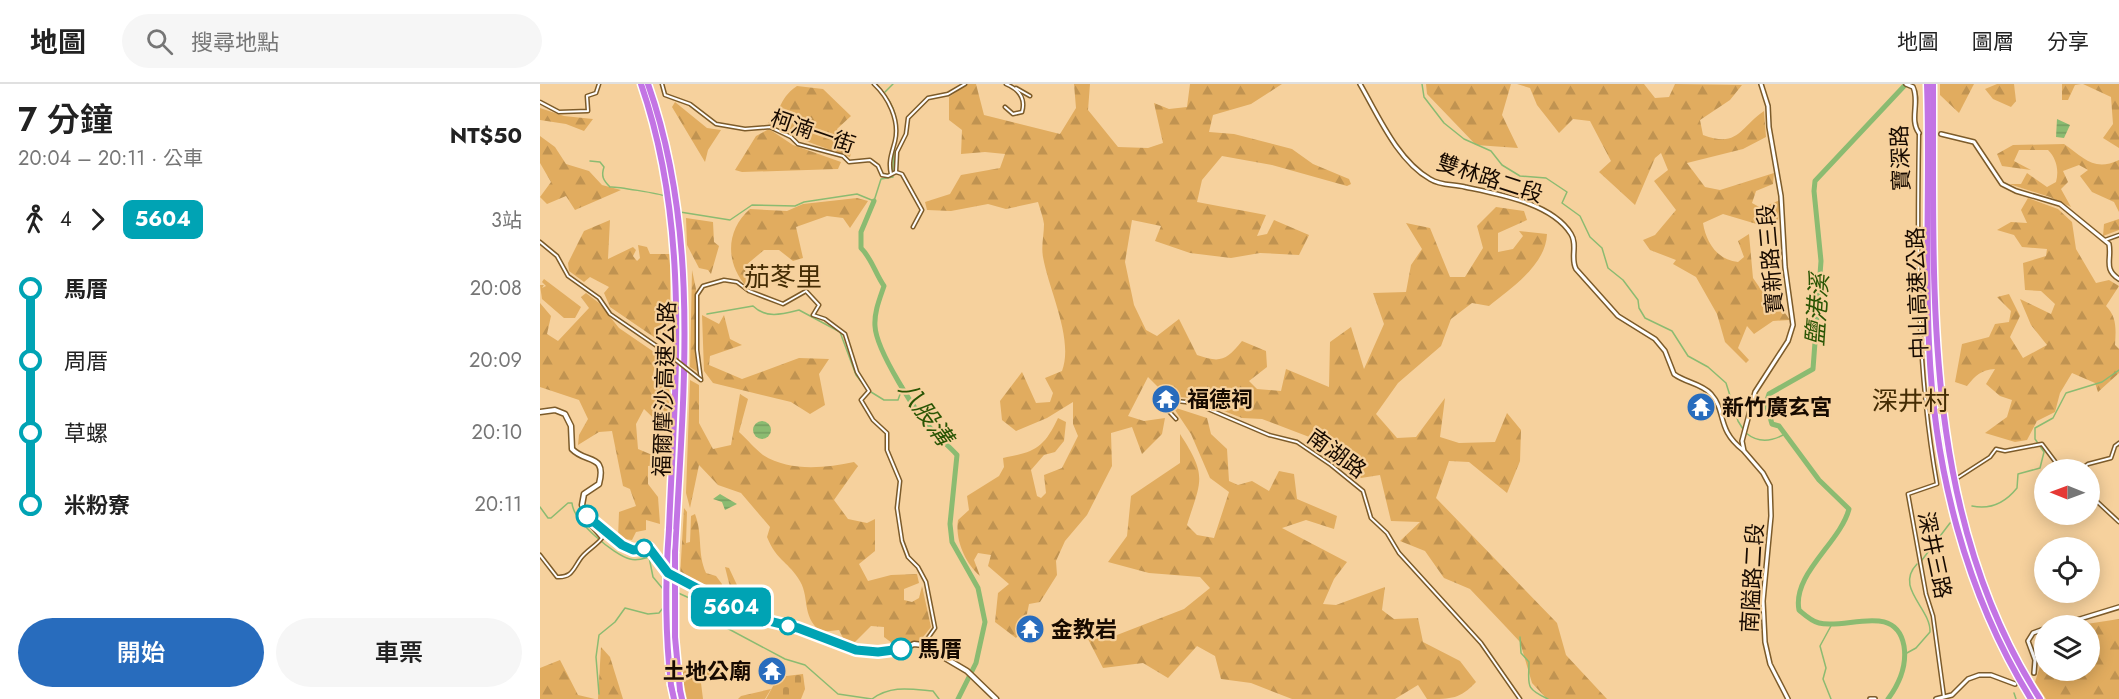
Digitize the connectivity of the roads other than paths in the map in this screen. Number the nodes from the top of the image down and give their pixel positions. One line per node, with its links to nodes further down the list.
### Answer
1 (599, 84): 16 (street)
2 (641, 84): 27 (highway, 福爾摩沙高速公路)
3 (648, 84): 27 (highway, 福爾摩沙高速公路)
4 (662, 84): 21 (street, 柯湳一街)
5 (874, 84): 21 (street)
6 (965, 84): 20 (street)
7 (1006, 84): 14 (street)
8 (1360, 84): 31 (street, 雙林路二段)
9 (1761, 84): 31 (street, 寶新路三段)
10 (1906, 84): 13 (street)
11 (1927, 84): 55 (highway, 中山高速公路)
12 (1933, 84): 56 (highway, 中山高速公路)
13 (1914, 85): 18 (street, 寶深路)
14 (1016, 88): 15 (street); 17 (street)
15 (1030, 96)
16 (540, 102)
17 (1005, 107)
18 (1919, 133): 35 (street, 寶深路)
19 (1941, 134): 24 (street)
20 (896, 172): 21 (street); 22 (street)
21 (891, 174)
22 (913, 226)
23 (2119, 235): 24 (street)
24 (2105, 240): 26 (street)
25 (540, 242): 43 (street, bridge)
26 (2119, 279)
27 (681, 291): 47 (highway, 福爾摩沙高速公路, bridge); 48 (highway, 福爾摩沙高速公路, bridge)
28 (540, 412): 37 (main road)
29 (1176, 419): 50 (street, 南湖路)
30 (2119, 443): 33 (street)
31 (1744, 451): 51 (street, 南隘路二段)
32 (2052, 459): 34 (street)
33 (2100, 461)
34 (1959, 477)
35 (1937, 483): 46 (street, 深井三路)
36 (2100, 504): 38 (street)
37 (590, 519): 39 (street); 43 (main road)
38 (2119, 522)
39 (540, 555)
40 (2119, 608): 41 (street)
41 (2095, 615)
42 (2034, 633): 44 (street)
43 (923, 645): 49 (main road)
44 (2034, 657)
45 (2015, 684): 46 (street)
46 (1944, 697): 54 (street)
47 (674, 699)
48 (682, 699)
49 (996, 699)
50 (1520, 699)
51 (1788, 699)
52 (1870, 699): 53 (street)
53 (1875, 699)
54 (1936, 699)
55 (2031, 699)
56 (2040, 699)

